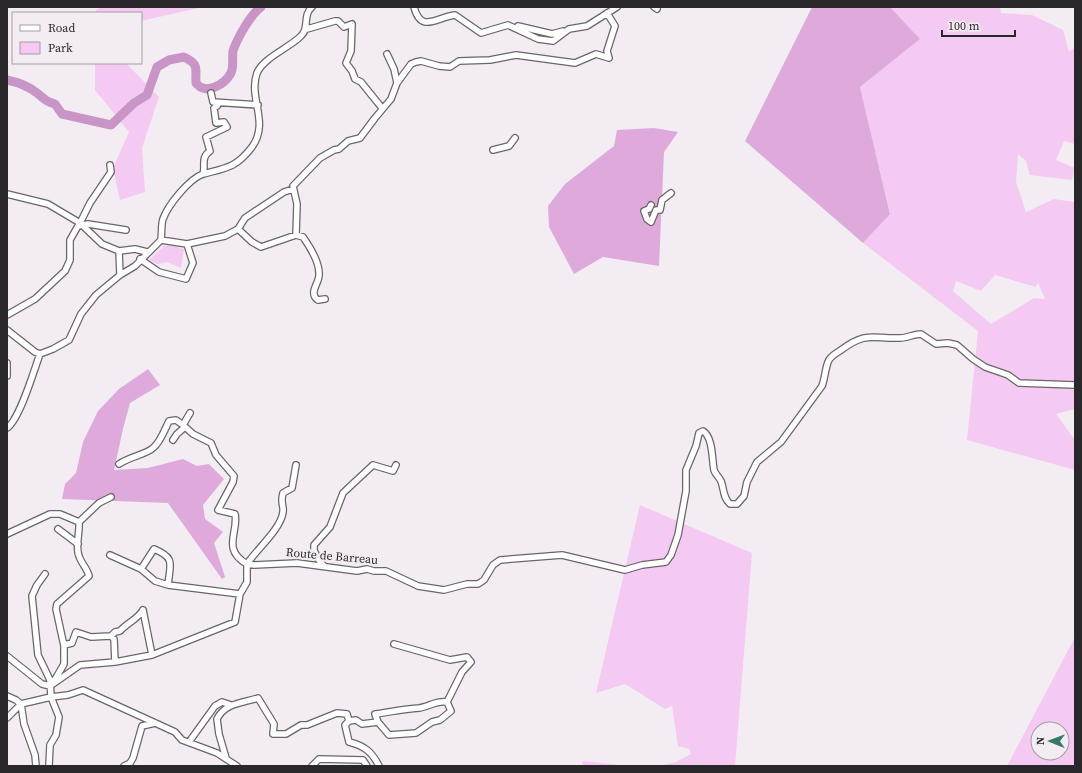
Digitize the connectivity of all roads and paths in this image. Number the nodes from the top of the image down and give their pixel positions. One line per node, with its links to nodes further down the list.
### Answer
1 (312, 7): 5 (street)
2 (414, 7): 4 (street)
3 (617, 7): 4 (street)
4 (608, 13): 7 (street)
5 (307, 29): 10 (street); 11 (street)
6 (387, 54): 7 (street)
7 (398, 83): 11 (street)
8 (212, 93): 9 (street)
9 (215, 103): 10 (street); 15 (street)
10 (258, 106): 15 (street)
11 (382, 108): 16 (street)
12 (515, 138): 13 (street)
13 (493, 150)
14 (110, 165): 20 (street)
15 (203, 174): 24 (street)
16 (293, 189): 21 (street); 23 (street)
17 (671, 193): 19 (street)
18 (7, 194): 20 (street)
19 (651, 205)
20 (81, 224): 22 (street); 26 (street); 31 (street)
21 (238, 229): 23 (street); 25 (street)
22 (126, 230)
23 (296, 235): 30 (street)
24 (161, 240): 25 (street); 27 (street)
25 (187, 244): 28 (street)
26 (119, 252): 27 (street); 29 (street)
27 (147, 252): 28 (street)
28 (140, 259): 29 (street)
29 (120, 275): 33 (street)
30 (324, 299)
31 (7, 315)
32 (7, 330): 33 (street)
33 (40, 354): 39 (street)
34 (7, 363): 35 (street)
35 (7, 376)
36 (1075, 385): 51 (street, Route de Barreau)
37 (190, 413): 38 (street)
38 (184, 426): 40 (street); 41 (street); 50 (street)
39 (7, 428)
40 (173, 440)
41 (120, 464)
42 (296, 464): 50 (street)
43 (396, 466): 51 (street)
44 (111, 497): 45 (street)
45 (79, 522): 47 (street); 48 (street)
46 (58, 529): 48 (street)
47 (7, 534)
48 (78, 544): 58 (street)
49 (110, 555): 52 (street)
50 (247, 564): 51 (street, Route de Barreau); 55 (street)
51 (324, 566)
52 (141, 569): 54 (street); 54 (street)
53 (45, 574): 62 (street)
54 (168, 585): 55 (street)
55 (240, 594): 59 (street)
56 (111, 636): 58 (street); 59 (street); 61 (street)
57 (394, 644): 65 (street)
58 (64, 645): 62 (street)
59 (152, 655): 61 (street)
60 (7, 656): 62 (street)
61 (115, 662): 62 (street)
62 (50, 686): 64 (street)
63 (7, 696): 66 (street)
64 (51, 697): 66 (street); 71 (street); 75 (street)
65 (447, 702): 70 (street); 70 (street)
66 (21, 704): 68 (street); 74 (street)
67 (231, 704): 69 (street); 72 (street); 73 (street)
68 (7, 718)
69 (349, 721): 70 (street); 80 (street)
70 (378, 722)
71 (155, 723): 72 (street); 76 (street)
72 (190, 742): 73 (street)
73 (226, 758): 77 (street)
74 (36, 766)
75 (49, 766)
76 (124, 766)
77 (237, 766)
78 (312, 766): 79 (street)
79 (367, 766)
80 (379, 766)

